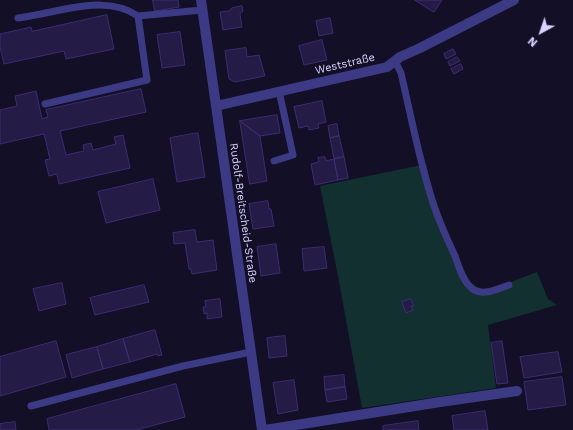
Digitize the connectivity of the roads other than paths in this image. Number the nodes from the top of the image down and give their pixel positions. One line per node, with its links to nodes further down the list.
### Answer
1 (514, 0): 5 (street, Weststraße)
2 (201, 5): 3 (lane); 8 (street, Rudolf-Breitscheid-Straße)
3 (138, 16): 4 (lane); 7 (lane)
4 (18, 18)
5 (395, 61): 6 (street, Weststraße); 10 (lane)
6 (279, 91): 8 (street, Weststraße); 9 (lane)
7 (45, 104)
8 (216, 106): 11 (street, Rudolf-Breitscheid-Straße)
9 (274, 161)
10 (509, 285)
11 (251, 352): 13 (lane); 14 (street, Rudolf-Breitscheid-Straße)
12 (517, 391): 14 (street, Rudolf-Breitscheid-Straße)
13 (31, 406)
14 (264, 430)

